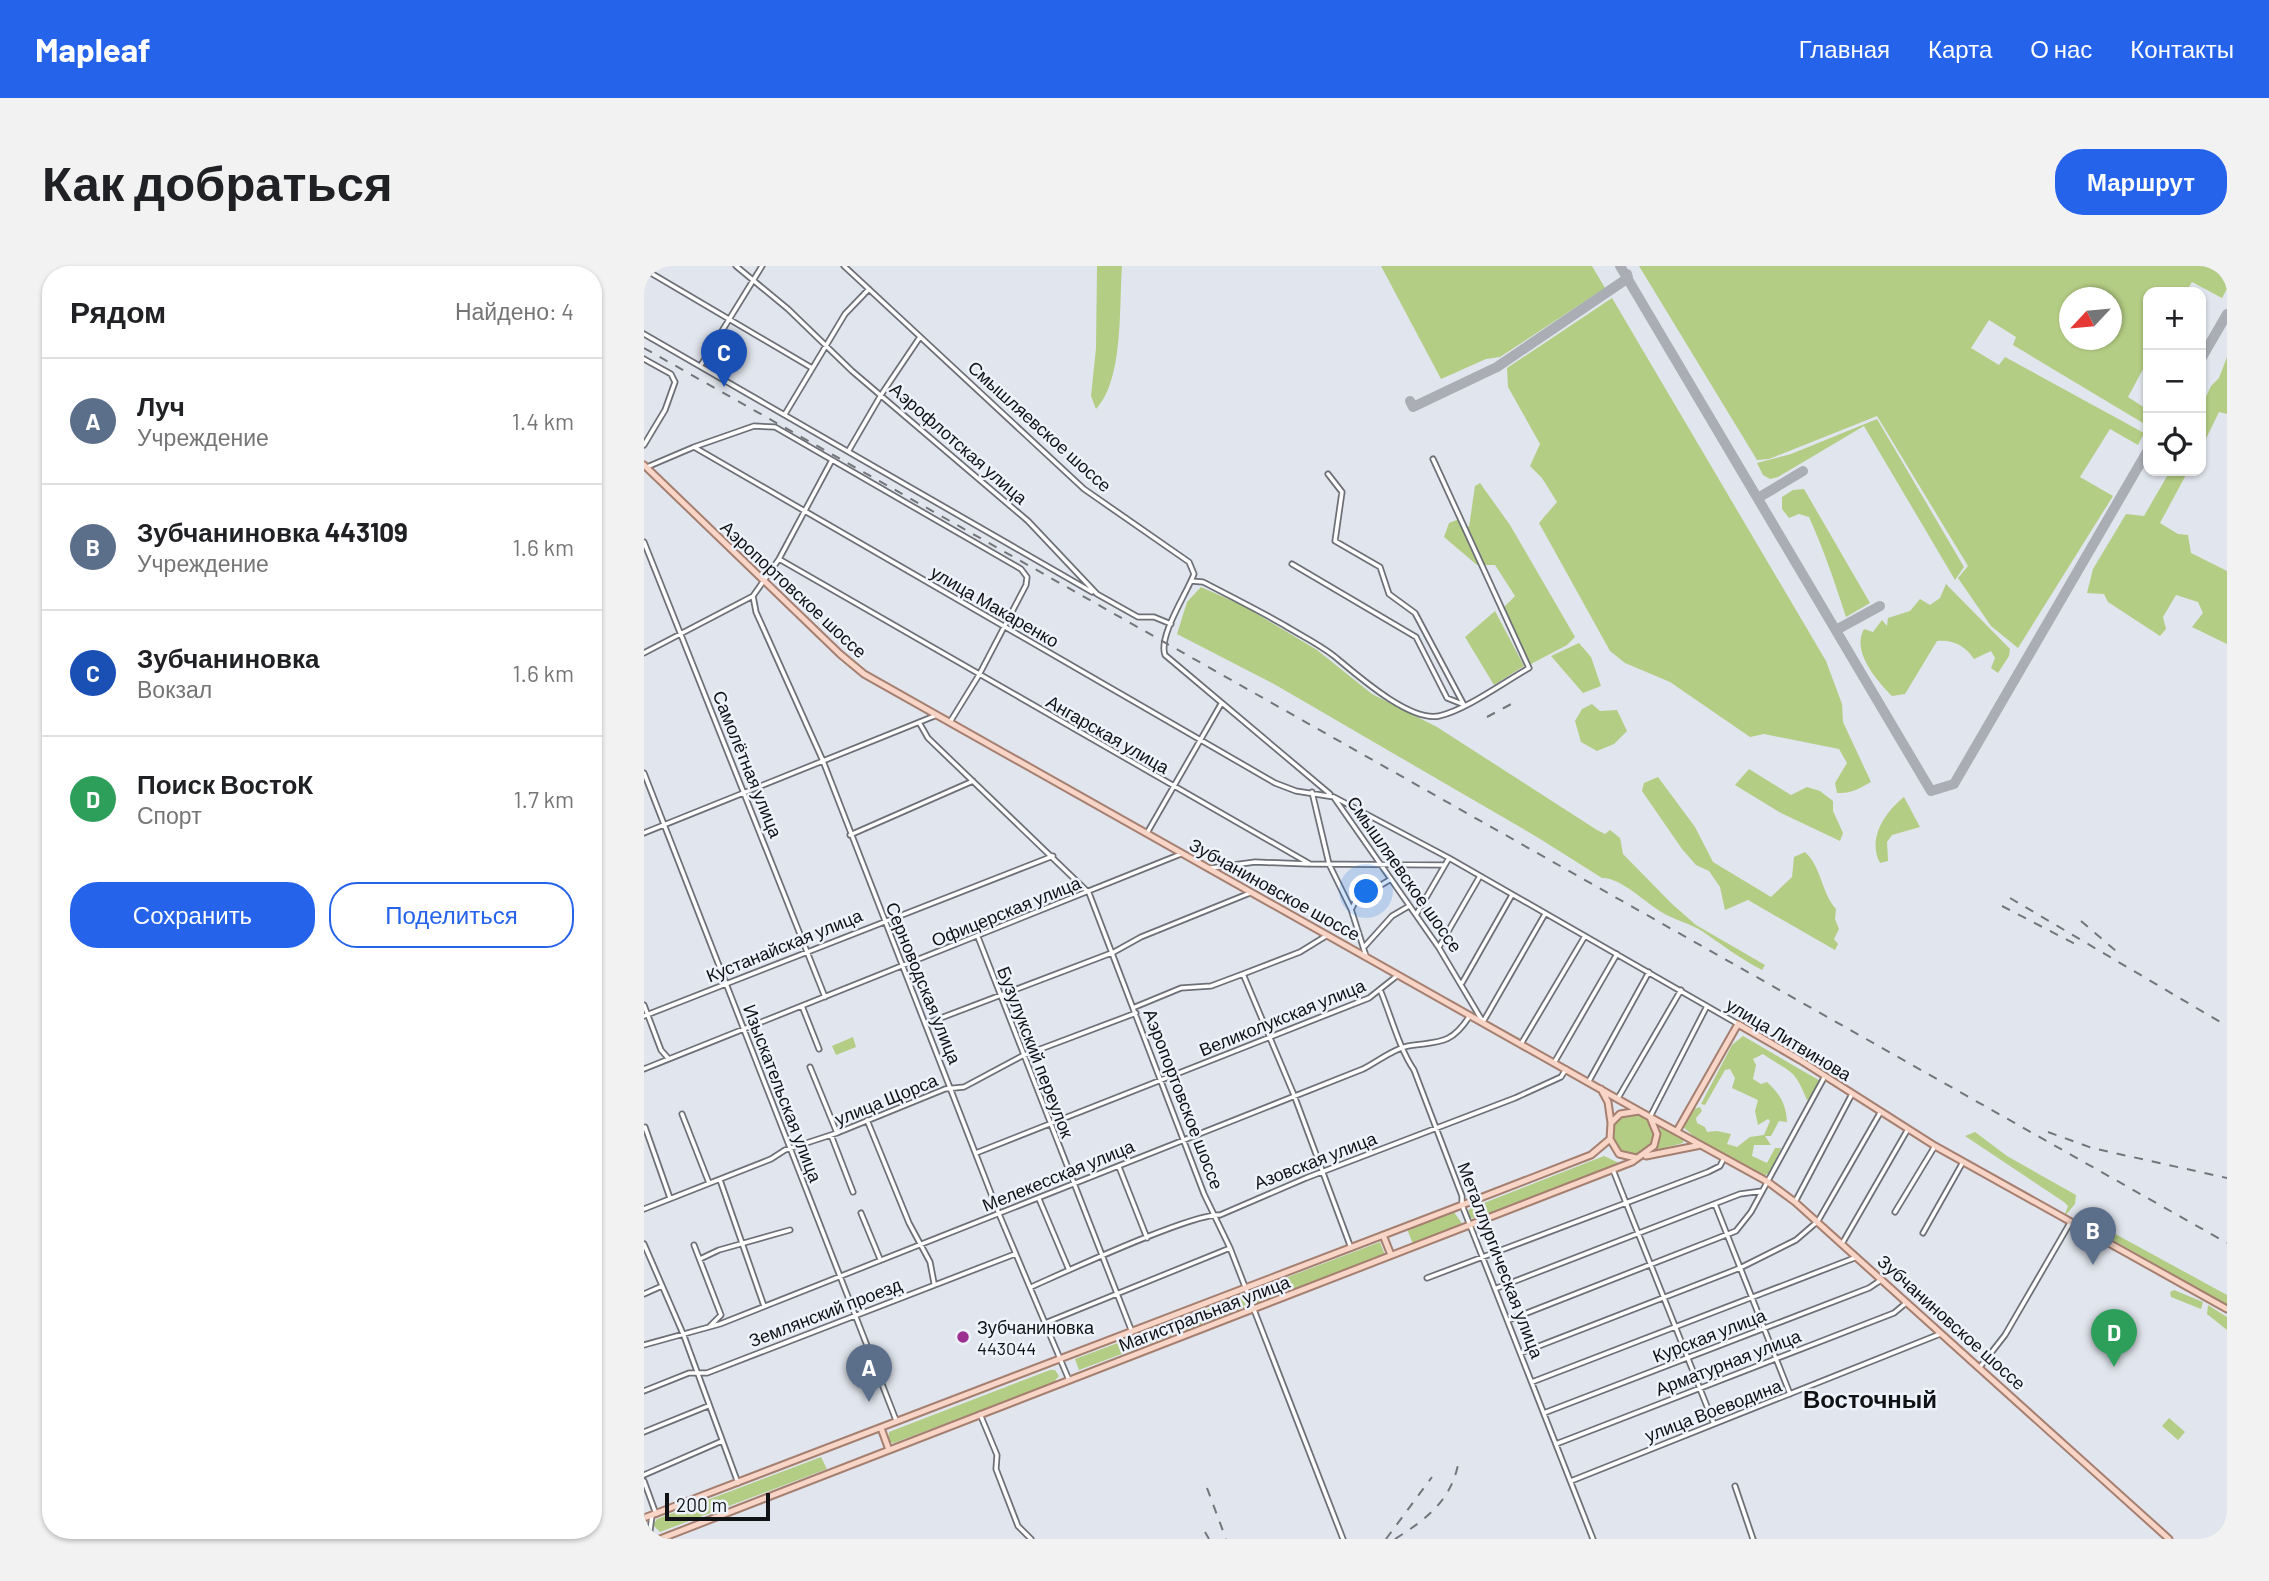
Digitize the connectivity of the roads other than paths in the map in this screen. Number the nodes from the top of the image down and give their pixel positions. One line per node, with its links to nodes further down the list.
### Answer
1 (736, 266): 5 (street, Аэрофлотская улица)
2 (762, 266): 5 (street)
3 (845, 266): 6 (street, Смышляевское шоссе)
4 (644, 269): 7 (street)
5 (752, 279): 7 (street); 10 (street, Аэрофлотская улица)
6 (869, 289): 9 (street, Смышляевское шоссе); 10 (street)
7 (730, 318): 12 (street); 13 (street)
8 (644, 334): 12 (street)
9 (920, 337): 14 (street); 27 (street, Смышляевское шоссе)
10 (825, 345): 13 (street); 14 (street, Аэрофлотская улица)
11 (644, 359): 16 (street)
12 (701, 365): 15 (street)
13 (813, 368): 15 (street)
14 (881, 395): 18 (street); 29 (street, Аэрофлотская улица)
15 (785, 414): 18 (street)
16 (644, 445)
17 (694, 447): 20 (street); 21 (street); 23 (street, улица Макаренко)
18 (849, 450): 29 (street)
19 (1433, 459): 37 (street)
20 (832, 460): 23 (street); 32 (street)
21 (645, 467): 28 (main road, Аэропортовское шоссе)
22 (1328, 474): 37 (street)
23 (803, 511): 25 (street); 32 (street, улица Макаренко)
24 (644, 542): 33 (street, Самолётная улица)
25 (779, 559): 28 (street); 35 (street, Ангарская улица)
26 (1292, 564): 37 (street)
27 (1191, 581): 31 (street, Смышляевское шоссе); 37 (street)
28 (765, 582): 30 (street); 38 (main road, Аэропортовское шоссе)
29 (1097, 594): 31 (street, Аэрофлотская улица)
30 (753, 596): 33 (street); 42 (street, Серноводская улица)
31 (1171, 624): 36 (street, Смышляевское шоссе)
32 (1003, 628): 35 (street); 41 (street, улица Макаренко)
33 (681, 634): 34 (street); 47 (street, Самолётная улица)
34 (644, 653)
35 (979, 675): 39 (street); 45 (street, Ангарская улица)
36 (1221, 704): 41 (street); 48 (street, Смышляевское шоссе)
37 (1464, 705)
38 (937, 715): 39 (main road, Зубчаниновское шоссе); 40 (street)
39 (950, 722): 51 (main road, Зубчаниновское шоссе)
40 (920, 724): 42 (street); 44 (street, Аэропортовское шоссе)
41 (1202, 739): 45 (street); 46 (street, улица Макаренко)
42 (823, 761): 47 (street); 52 (street, Серноводская улица)
43 (644, 773): 49 (street, Изыскательская улица)
44 (973, 781): 52 (street); 54 (street, Аэропортовское шоссе)
45 (1174, 789): 51 (street); 56 (street, Ангарская улица)
46 (1312, 792): 48 (street, улица Макаренко); 57 (street)
47 (745, 794): 49 (street); 76 (street, Самолётная улица)
48 (1334, 797): 55 (street, улица Литвинова); 58 (street, Смышляевское шоссе)
49 (664, 825): 50 (street); 85 (street, Изыскательская улица)
50 (644, 833)
51 (1147, 833): 53 (main road, Зубчаниновское шоссе)
52 (850, 835): 70 (street, Серноводская улица)
53 (1182, 853): 60 (main road, Зубчаниновское шоссе); 64 (street, Офицерская улица)
54 (1053, 856): 64 (street, Аэропортовское шоссе); 70 (street, Кустанайская улица)
55 (1449, 858): 59 (street); 61 (street, улица Литвинова)
56 (1310, 864): 57 (street, Ангарская улица); 60 (street)
57 (1329, 864): 58 (street, Ангарская улица); 67 (street)
58 (1382, 865): 59 (street, Ангарская улица); 62 (street, Смышляевское шоссе)
59 (1444, 865): 69 (street)
60 (1209, 868): 63 (main road, Зубчаниновское шоссе)
61 (1480, 876): 65 (street, улица Литвинова); 75 (street)
62 (1391, 879): 66 (street, Смышляевское шоссе); 67 (street)
63 (1252, 892): 71 (main road, Зубчаниновское шоссе); 77 (street)
64 (1089, 893): 73 (street, Офицерская улица); 77 (street, Аэропортовское шоссе)
65 (1513, 895): 68 (street, улица Литвинова); 84 (street)
66 (1409, 906): 69 (street, Смышляевское шоссе); 74 (street)
67 (1351, 909): 74 (street)
68 (1545, 914): 72 (street, улица Литвинова); 96 (street)
69 (1416, 915): 75 (street, Смышляевское шоссе)
70 (883, 920): 76 (street, Кустанайская улица); 80 (street, Серноводская улица)
71 (1328, 935): 79 (main road, Зубчаниновское шоссе); 82 (street, улица Щорса)
72 (1585, 936): 78 (street, улица Литвинова); 101 (street)
73 (978, 937): 80 (street, Офицерская улица); 88 (street, Бузулукский переулок)
74 (1365, 946): 79 (street)
75 (1439, 948): 84 (street, Смышляевское шоссе)
76 (806, 952): 85 (street, Кустанайская улица); 89 (street, Самолётная улица)
77 (1114, 952): 88 (street); 93 (street, Аэропортовское шоссе)
78 (1617, 954): 81 (street, улица Литвинова); 106 (street)
79 (1366, 956): 83 (main road, Зубчаниновское шоссе)
80 (902, 968): 89 (street, Офицерская улица); 97 (street, Серноводская улица)
81 (1649, 972): 86 (street, улица Литвинова); 112 (street)
82 (1243, 974): 93 (street, улица Щорса); 100 (street)
83 (1398, 975): 87 (street, Великолукская улица); 95 (main road, Зубчаниновское шоссе)
84 (1462, 983): 96 (street, Смышляевское шоссе)
85 (725, 984): 94 (street, Кустанайская улица); 99 (street, Изыскательская улица)
86 (1681, 990): 92 (street, улица Литвинова); 117 (street)
87 (1381, 992): 100 (street, Великолукская улица); 103 (street, Металлургическая улица)
88 (999, 996): 97 (street); 104 (street, Бузулукский переулок)
89 (825, 997): 91 (street, Офицерская улица)
90 (644, 1005): 94 (street)
91 (802, 1006): 99 (street, Офицерская улица); 102 (street)
92 (1707, 1006): 98 (street, улица Литвинова); 121 (street)
93 (1135, 1010): 104 (street, улица Щорса); 111 (street, Аэропортовское шоссе)
94 (646, 1015): 105 (street)
95 (1471, 1015): 96 (main road, Зубчаниновское шоссе); 103 (street, Мелекесская улица)
96 (1483, 1022): 101 (main road, Зубчаниновское шоссе)
97 (925, 1024): 114 (street, Серноводская улица)
98 (1738, 1024): 110 (main road, улица Литвинова); 128 (main road)
99 (745, 1029): 105 (street, Офицерская улица); 135 (street, Изыскательская улица)
100 (1270, 1037): 111 (street, Великолукская улица); 116 (street)
101 (1521, 1044): 106 (main road, Зубчаниновское шоссе)
102 (819, 1049)
103 (1402, 1049): 116 (street, Мелекесская улица); 125 (street, Металлургическая улица)
104 (1022, 1056): 114 (street, улица Щорса); 123 (street, Бузулукский переулок)
105 (668, 1058): 108 (street, Офицерская улица)
106 (1554, 1062): 109 (main road, Зубчаниновское шоссе)
107 (810, 1067): 129 (street)
108 (644, 1069)
109 (1566, 1069): 112 (main road, Зубчаниновское шоссе); 125 (street, Азовская улица)
110 (1825, 1076): 115 (main road, улица Литвинова); 144 (street)
111 (1162, 1080): 123 (street, Великолукская улица); 131 (street, Аэропортовское шоссе)
112 (1589, 1081): 113 (main road, Зубчаниновское шоссе)
113 (1600, 1087): 117 (main road, Зубчаниновское шоссе); 124 (main road)
114 (951, 1089): 122 (street, улица Щорса); 136 (street, Серноводская улица)
115 (1852, 1094): 119 (main road, улица Литвинова); 151 (street)
116 (1294, 1095): 131 (street, Мелекесская улица); 142 (street)
117 (1618, 1098): 118 (main road, Зубчаниновское шоссе)
118 (1639, 1111): 121 (main road); 124 (main road)
119 (1880, 1112): 127 (main road, улица Литвинова); 160 (street)
120 (682, 1114): 145 (street)
121 (1650, 1117): 128 (main road, Зубчаниновское шоссе); 137 (main road)
122 (867, 1120): 129 (street, улица Щорса); 170 (street)
123 (1049, 1124): 136 (street, Великолукская улица); 146 (street, Бузулукский переулок)
124 (1611, 1124): 132 (main road)
125 (1434, 1127): 142 (street, Азовская улица); 154 (street, Металлургическая улица)
126 (645, 1128): 149 (street)
127 (1908, 1129): 134 (main road, улица Литвинова); 169 (street)
128 (1677, 1131): 133 (main road, Зубчаниновское шоссе)
129 (837, 1133): 130 (street, улица Щорса)
130 (831, 1135): 135 (street, улица Щорса); 148 (street)
131 (1185, 1138): 140 (street, Мелекесская улица); 159 (street, Аэропортовское шоссе)
132 (1610, 1139): 137 (main road); 154 (main road, Магистральная улица)
133 (1701, 1145): 137 (main road); 138 (main road, Зубчаниновское шоссе)
134 (1935, 1146): 139 (main road, улица Литвинова); 156 (street)
135 (791, 1149): 143 (street, улица Щорса); 187 (street, Изыскательская улица)
136 (976, 1153): 158 (street, Серноводская улица)
137 (1640, 1157): 141 (main road, Магистральная улица)
138 (1724, 1157): 144 (main road, Зубчаниновское шоссе); 152 (street)
139 (1962, 1162): 161 (main road, улица Литвинова); 165 (street)
140 (1119, 1167): 146 (street, Мелекесская улица); 168 (street)
141 (1613, 1170): 152 (street); 162 (main road, Магистральная улица)
142 (1323, 1172): 159 (street, Азовская улица); 175 (street)
143 (720, 1179): 145 (street, улица Щорса); 173 (street)
144 (1768, 1182): 147 (street); 151 (main road, Зубчаниновское шоссе)
145 (709, 1183): 149 (street, улица Щорса)
146 (1073, 1184): 150 (street, Мелекесская улица); 179 (street, Бузулукский переулок)
147 (1762, 1191): 153 (street); 167 (street)
148 (853, 1192)
149 (670, 1198): 155 (street, улица Щорса)
150 (1040, 1199): 158 (street, Мелекесская улица); 186 (street)
151 (1795, 1202): 160 (main road, Зубчаниновское шоссе)
152 (1626, 1204): 164 (street); 181 (street)
153 (1715, 1204): 164 (street); 167 (street)
154 (1462, 1205): 162 (street, Металлургическая улица); 166 (main road, Магистральная улица)
155 (644, 1209)
156 (1895, 1212)
157 (861, 1213): 183 (street)
158 (999, 1214): 170 (street, Мелекесская улица); 177 (street, Серноводская улица)
159 (1216, 1214): 168 (street, Азовская улица); 174 (street, Аэропортовское шоссе)
160 (1818, 1221): 169 (main road, Зубчаниновское шоссе); 185 (street)
161 (2070, 1223): 202 (main road, улица Литвинова); 217 (street)
162 (1472, 1225): 178 (main road, Магистральная улица); 181 (street, Металлургическая улица)
163 (790, 1230): 173 (street)
164 (1638, 1233): 184 (street); 194 (street)
165 (1923, 1233)
166 (1383, 1235): 175 (main road, Магистральная улица); 178 (main road)
167 (1728, 1236): 184 (street); 185 (street)
168 (1147, 1238): 179 (street, Азовская улица)
169 (1843, 1242): 180 (main road, Зубчаниновское шоссе)
170 (921, 1243): 183 (street, Мелекесская улица); 190 (street)
171 (644, 1244): 176 (street)
172 (694, 1245): 182 (street)
173 (745, 1245): 182 (street); 200 (street)
174 (1230, 1248): 193 (street, Аэропортовское шоссе); 195 (street)
175 (1350, 1248): 193 (main road, Магистральная улица)
176 (645, 1252): 191 (street)
177 (1015, 1254): 190 (street, Землянский проезд); 192 (street, Серноводская улица)
178 (1391, 1255): 201 (main road, Магистральная улица)
179 (1102, 1257): 186 (street, Азовская улица); 195 (street, Бузулукский переулок)
180 (1859, 1257): 189 (main road, Зубчаниновское шоссе); 198 (street)
181 (1486, 1258): 188 (street); 194 (street, Металлургическая улица)
182 (700, 1259): 206 (street)
183 (880, 1259): 187 (street, Мелекесская улица)
184 (1651, 1266): 197 (street); 204 (street)
185 (1740, 1268): 197 (street); 198 (street)
186 (1069, 1270): 192 (street, Азовская улица)
187 (839, 1277): 200 (street, Мелекесская улица); 203 (street, Изыскательская улица)
188 (1427, 1278)
189 (1883, 1279): 199 (main road, Зубчаниновское шоссе); 208 (street, Курская улица)
190 (934, 1283): 203 (street, Землянский проезд)
191 (662, 1286): 196 (street); 211 (street)
192 (1031, 1287): 205 (street, Серноводская улица)
193 (1244, 1288): 201 (street, Аэропортовское шоссе); 209 (main road, Магистральная улица)
194 (1497, 1288): 204 (street, Металлургическая улица)
195 (1116, 1293): 205 (street); 209 (street, Бузулукский переулок)
196 (644, 1294)
197 (1664, 1298): 207 (street); 213 (street)
198 (1752, 1299): 207 (street); 208 (street)
199 (1907, 1301): 210 (main road, Зубчаниновское шоссе); 215 (street, Арматурная улица)
200 (764, 1306): 206 (street, Мелекесская улица)
201 (1253, 1309): 219 (main road, Магистральная улица); 244 (street, Аэропортовское шоссе)
202 (2227, 1309)
203 (854, 1317): 218 (street, Землянский проезд); 227 (street, Изыскательская улица)
204 (1509, 1320): 213 (street, Металлургическая улица)
205 (1045, 1323): 216 (street, Серноводская улица)
206 (709, 1328): 211 (street, Мелекесская улица)
207 (1675, 1328): 214 (street); 220 (street)
208 (1764, 1329): 214 (street, Курская улица); 215 (street)
209 (1132, 1332): 216 (main road, Магистральная улица)
210 (1942, 1333): 217 (main road, Зубчаниновское шоссе); 223 (street, улица Воеводина)
211 (684, 1336): 212 (street, Мелекесская улица); 218 (street)
212 (644, 1345)
213 (1521, 1353): 220 (street, Металлургическая улица)
214 (1687, 1358): 221 (street); 225 (street, Курская улица)
215 (1776, 1359): 221 (street, Арматурная улица); 223 (street)
216 (1061, 1360): 219 (street, Серноводская улица); 227 (main road, Магистральная улица)
217 (1980, 1367): 247 (main road, Зубчаниновское шоссе)
218 (696, 1374): 222 (street, Землянский проезд); 224 (street)
219 (1069, 1380): 226 (main road, Магистральная улица)
220 (1532, 1382): 225 (street, Металлургическая улица)
221 (1699, 1389): 228 (street); 232 (street, Арматурная улица)
222 (644, 1391)
223 (1790, 1395): 228 (street, улица Воеводина)
224 (708, 1406): 230 (street); 231 (street)
225 (1544, 1413): 232 (street, Металлургическая улица)
226 (980, 1414): 233 (main road, Магистральная улица); 243 (street)
227 (897, 1422): 229 (main road, Магистральная улица)
228 (1714, 1424): 236 (street, улица Воеводина)
229 (881, 1428): 233 (main road); 237 (main road, Магистральная улица)
230 (644, 1432)
231 (722, 1441): 234 (street); 237 (street)
232 (1556, 1444): 236 (street, Металлургическая улица)
233 (889, 1450): 242 (main road, Магистральная улица)
234 (644, 1475)
235 (644, 1481): 239 (street)
236 (1571, 1481): 245 (street, Металлургическая улица)
237 (738, 1483): 239 (main road, Магистральная улица)
238 (1735, 1486): 246 (street)
239 (654, 1515): 240 (main road, Магистральная улица); 241 (street)
240 (644, 1518)
241 (649, 1539)
242 (660, 1539)
243 (1031, 1539)
244 (1343, 1539)
245 (1593, 1539)
246 (1753, 1539)
247 (2169, 1539)

